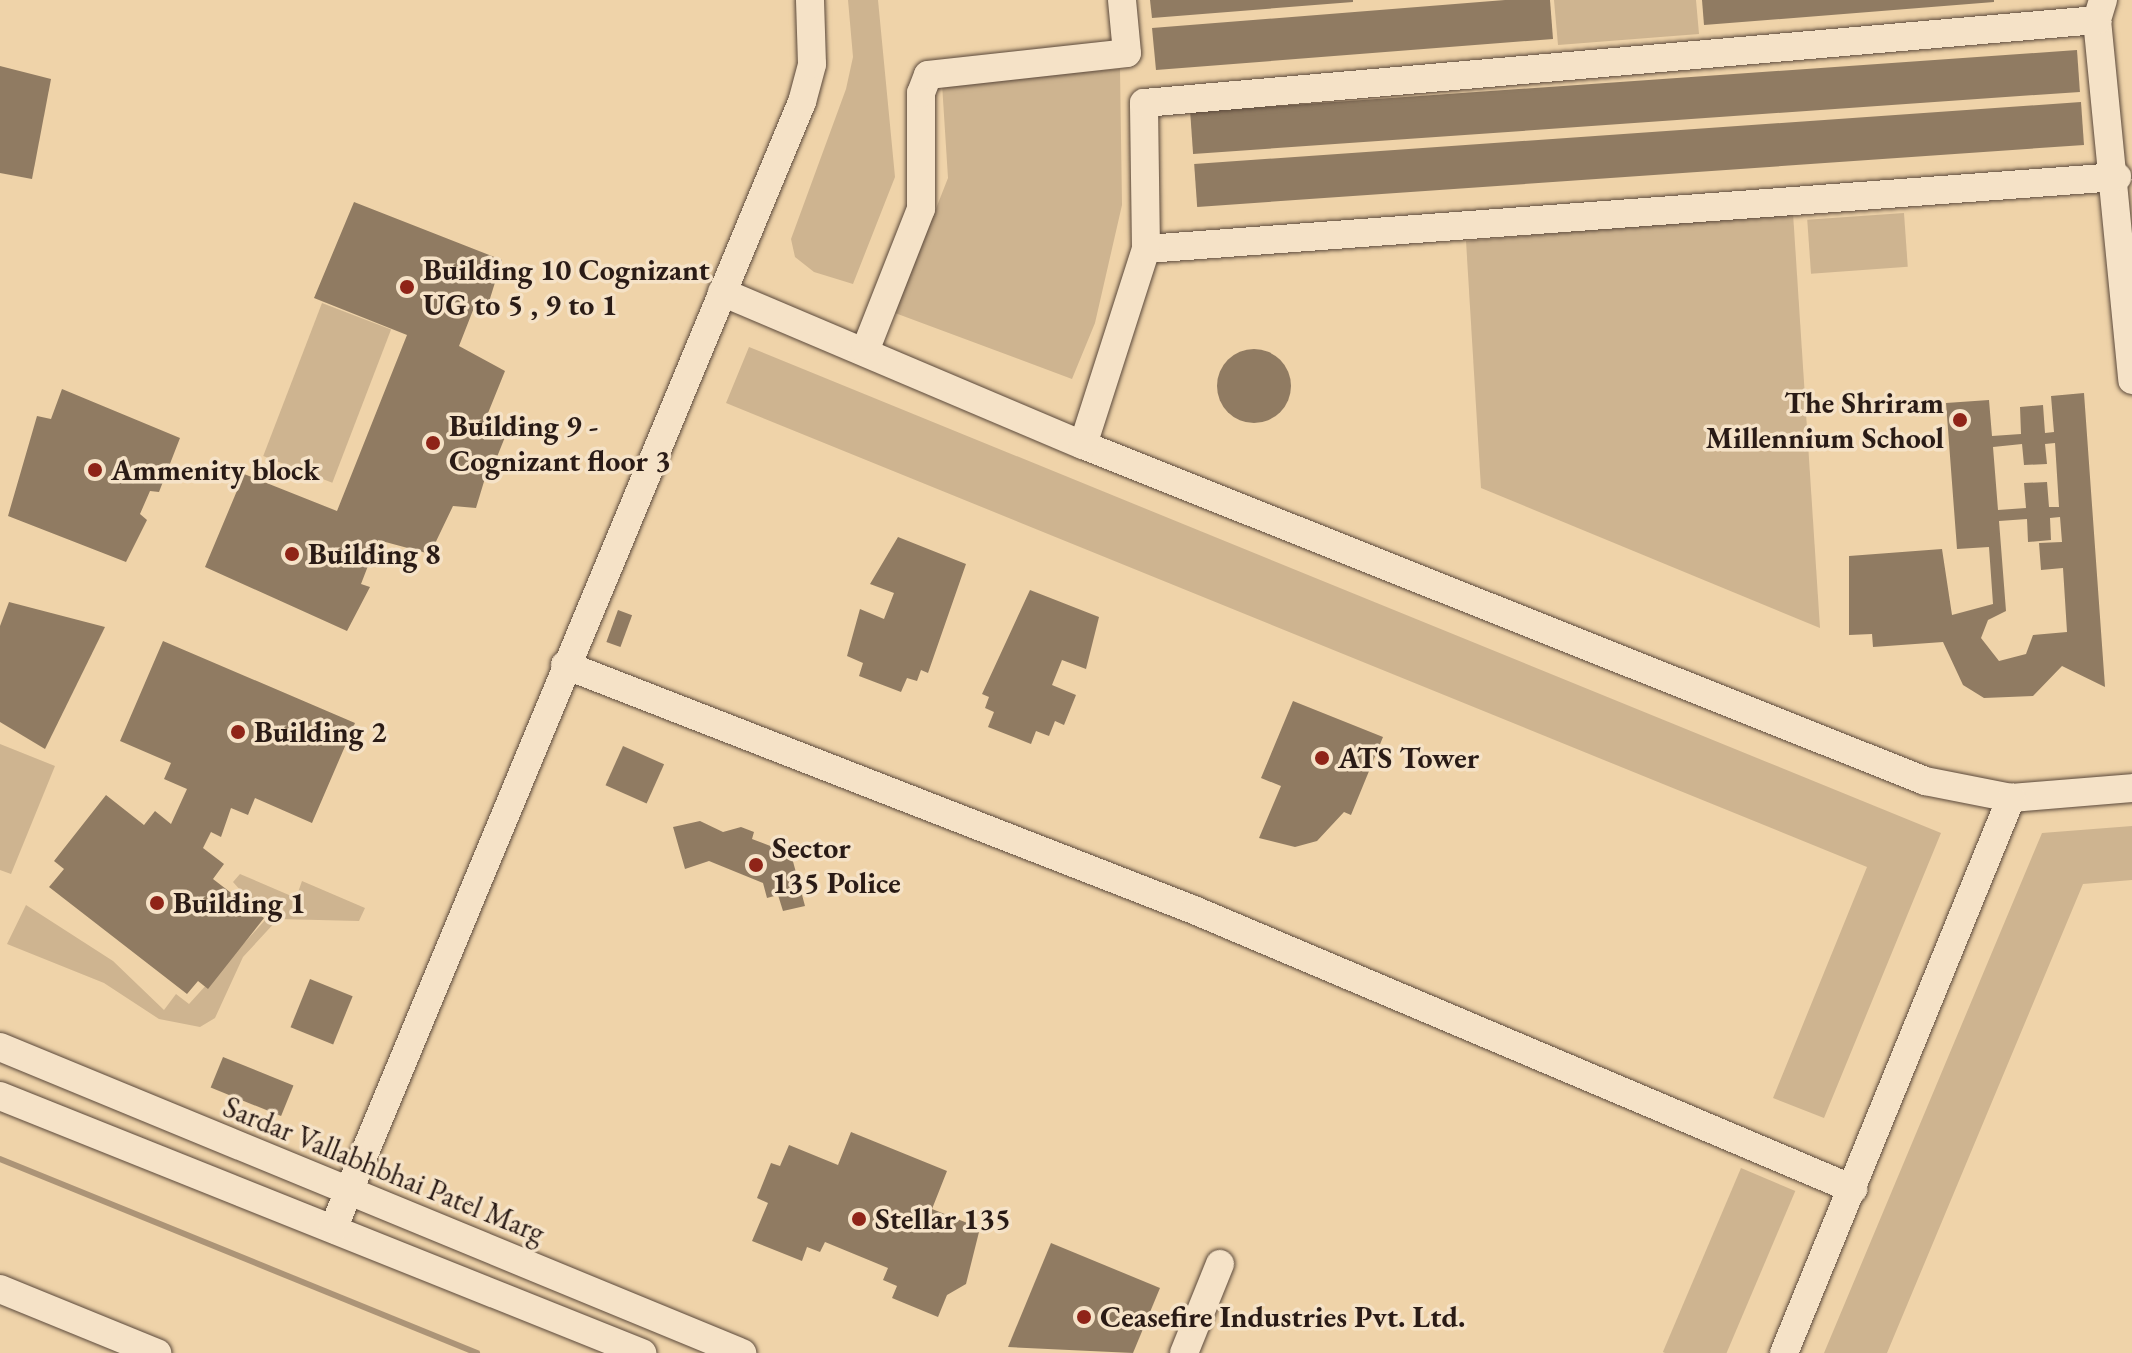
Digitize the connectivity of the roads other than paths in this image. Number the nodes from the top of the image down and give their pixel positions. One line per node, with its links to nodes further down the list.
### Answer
1 (810, 0): 6 (street)
2 (1122, 0): 8 (street)
3 (2102, 5): 4 (street); 5 (street)
4 (2121, 165): 5 (street); 7 (street)
5 (1146, 249): 10 (street)
6 (722, 292): 8 (street); 11 (street)
7 (2130, 319): 9 (street)
8 (865, 351): 10 (street)
9 (2132, 380)
10 (1083, 445): 13 (street)
11 (565, 665): 16 (street); 17 (street)
12 (2132, 788): 13 (street)
13 (2011, 798): 16 (street)
14 (0, 1047): 17 (street, Sardar Vallabhbhai Patel Marg)
15 (0, 1096): 18 (street)
16 (1853, 1189): 25 (street)
17 (348, 1193): 18 (street); 23 (street, Sardar Vallabhbhai Patel Marg)
18 (333, 1229): 22 (street)
19 (1220, 1264): 24 (street)
20 (0, 1289): 21 (street)
21 (157, 1353)
22 (642, 1353)
23 (742, 1353)
24 (1184, 1353)
25 (1784, 1353)

